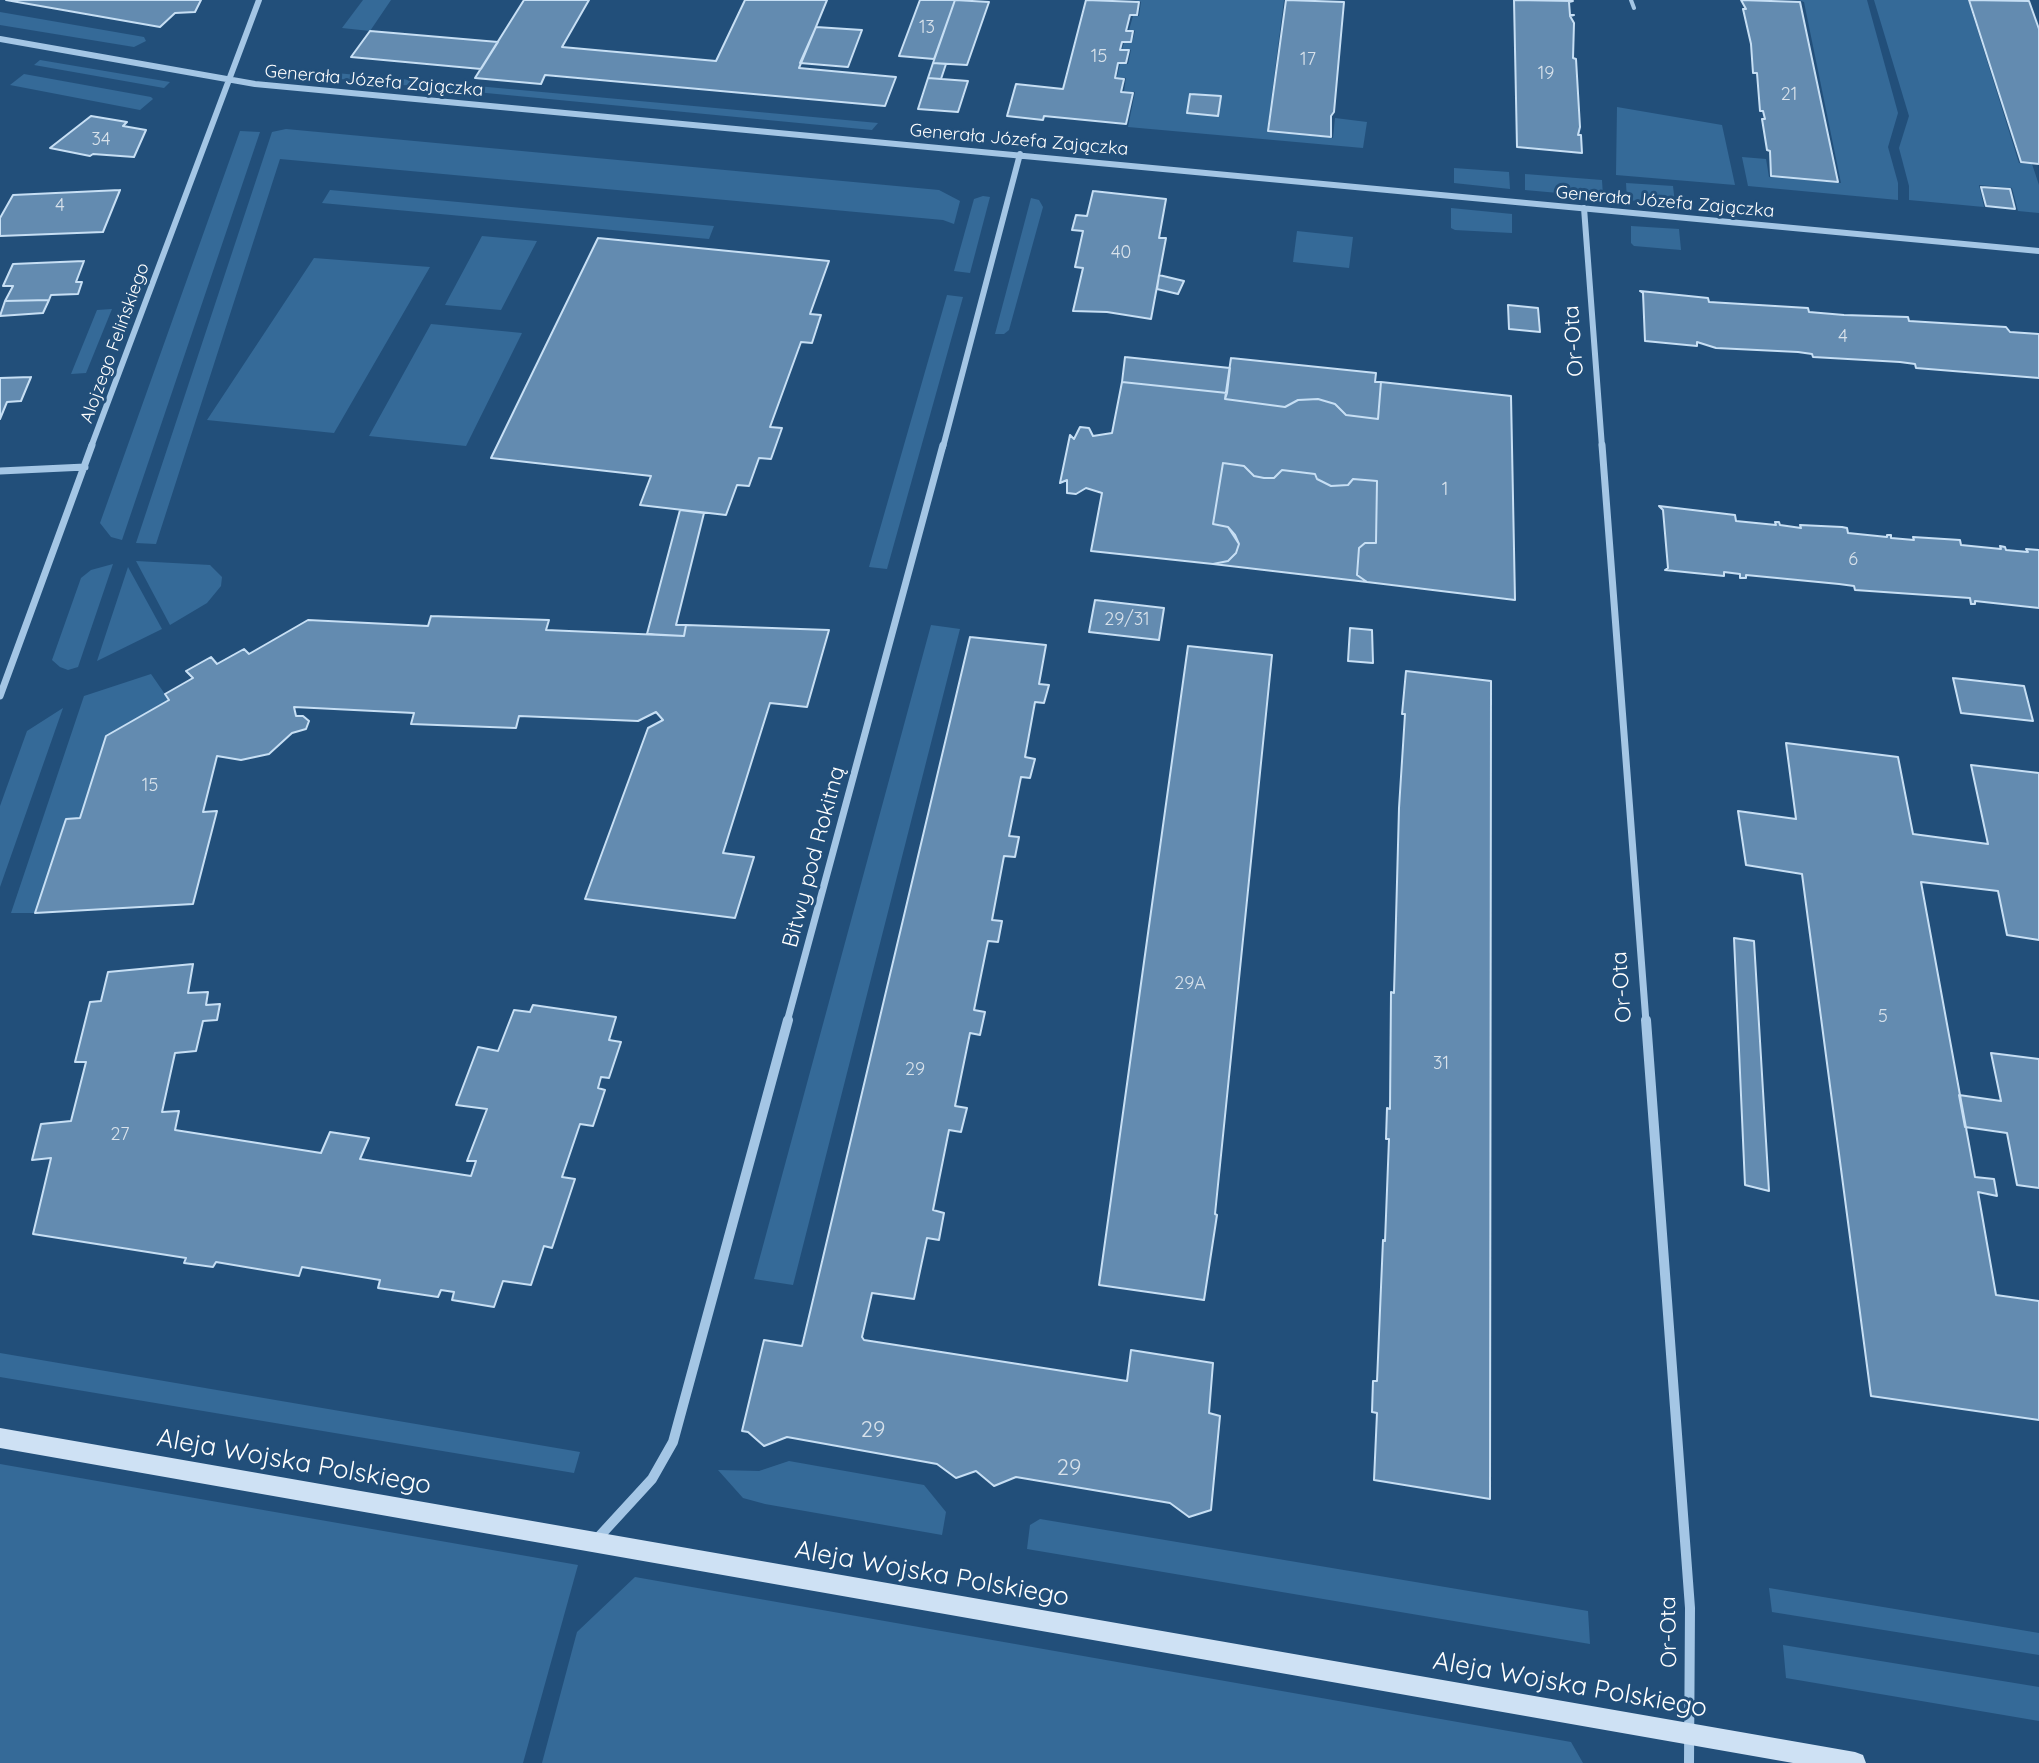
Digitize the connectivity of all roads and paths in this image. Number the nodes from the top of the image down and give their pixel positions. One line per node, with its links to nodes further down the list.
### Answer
1 (259, 0): 5 (street, Alojzego Felińskiego)
2 (1631, 0): 3 (lane)
3 (1634, 8)
4 (0, 39): 5 (street, Generała Józefa Zajączka)
5 (229, 80): 6 (street, Generała Józefa Zajączka); 9 (street, Alojzego Felińskiego)
6 (1020, 154): 7 (street, Generała Józefa Zajączka); 13 (street, Bitwy pod Rokitną)
7 (1584, 208): 8 (street, Generała Józefa Zajączka); 14 (street, Or-Ota)
8 (2039, 251)
9 (85, 467): 10 (street); 11 (street, Alojzego Felińskiego)
10 (0, 471)
11 (0, 696)
12 (0, 1438): 13 (street, Aleja Wojska Polskiego)
13 (593, 1543): 14 (street, Aleja Wojska Polskiego)
14 (1689, 1734): 15 (street, Or-Ota); 16 (street, Aleja Wojska Polskiego)
15 (1689, 1763)
16 (1855, 1763)

